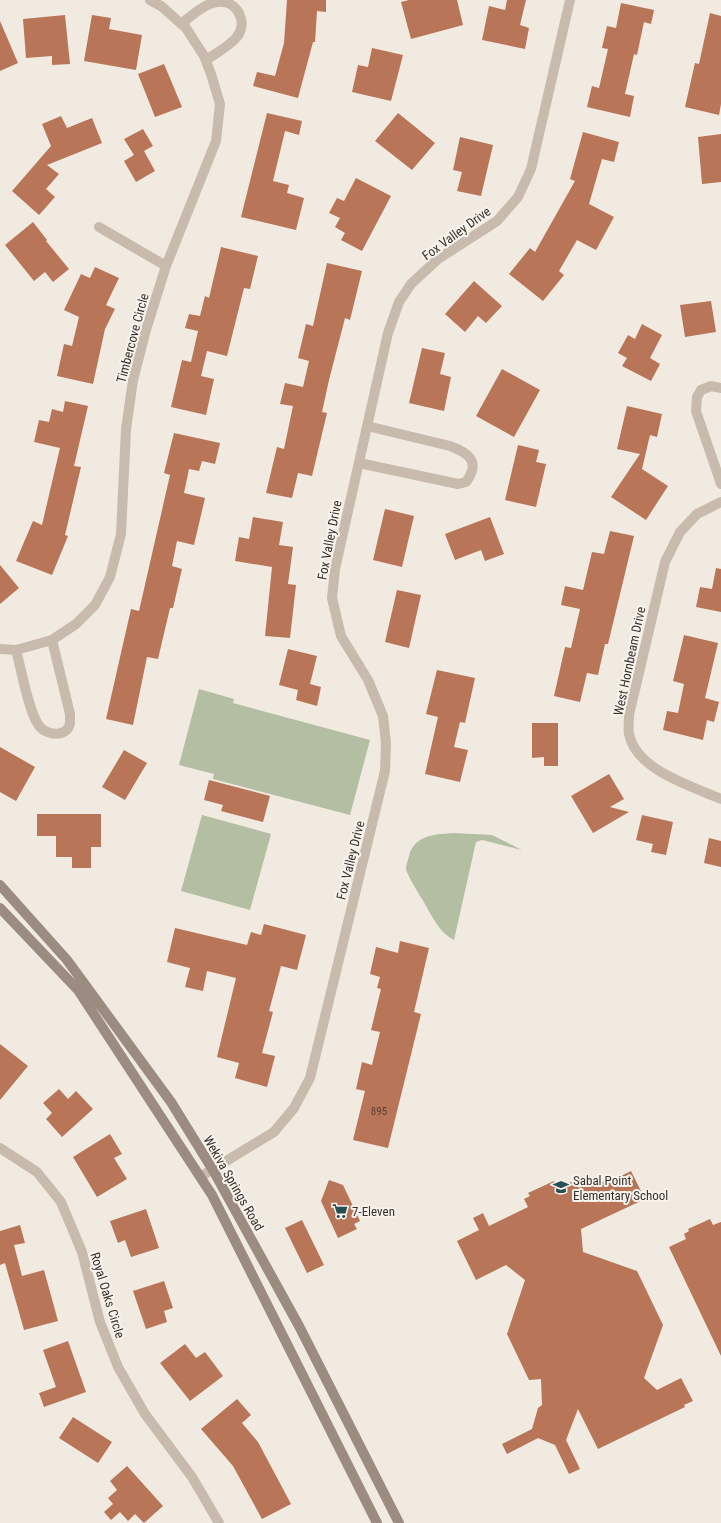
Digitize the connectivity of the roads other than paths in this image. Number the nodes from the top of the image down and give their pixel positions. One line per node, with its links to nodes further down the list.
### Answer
1 (150, 0): 3 (street, Timbercove Circle)
2 (570, 0): 8 (street, Fox Valley Drive)
3 (181, 24): 4 (street, Timbercove Circle); 4 (street)
4 (206, 60): 6 (street, Timbercove Circle)
5 (99, 227): 6 (street)
6 (166, 266): 12 (street, Timbercove Circle)
7 (721, 388): 10 (street)
8 (367, 426): 9 (street, Fox Valley Drive); 9 (street)
9 (359, 463): 19 (street, Fox Valley Drive)
10 (721, 484)
11 (721, 502): 15 (street, West Hornbeam Drive)
12 (52, 640): 14 (street, Timbercove Circle); 14 (street)
13 (0, 649): 14 (street, Timbercove Circle)
14 (16, 650)
15 (721, 799)
16 (0, 885): 19 (main road, Wekiva Springs Road)
17 (0, 908): 20 (main road, Wekiva Springs Road)
18 (0, 1148): 21 (street, Royal Oaks Circle)
19 (213, 1170): 20 (street, Fox Valley Drive); 23 (main road, Wekiva Springs Road)
20 (200, 1177): 22 (main road, Wekiva Springs Road)
21 (219, 1523)
22 (377, 1523)
23 (399, 1523)

